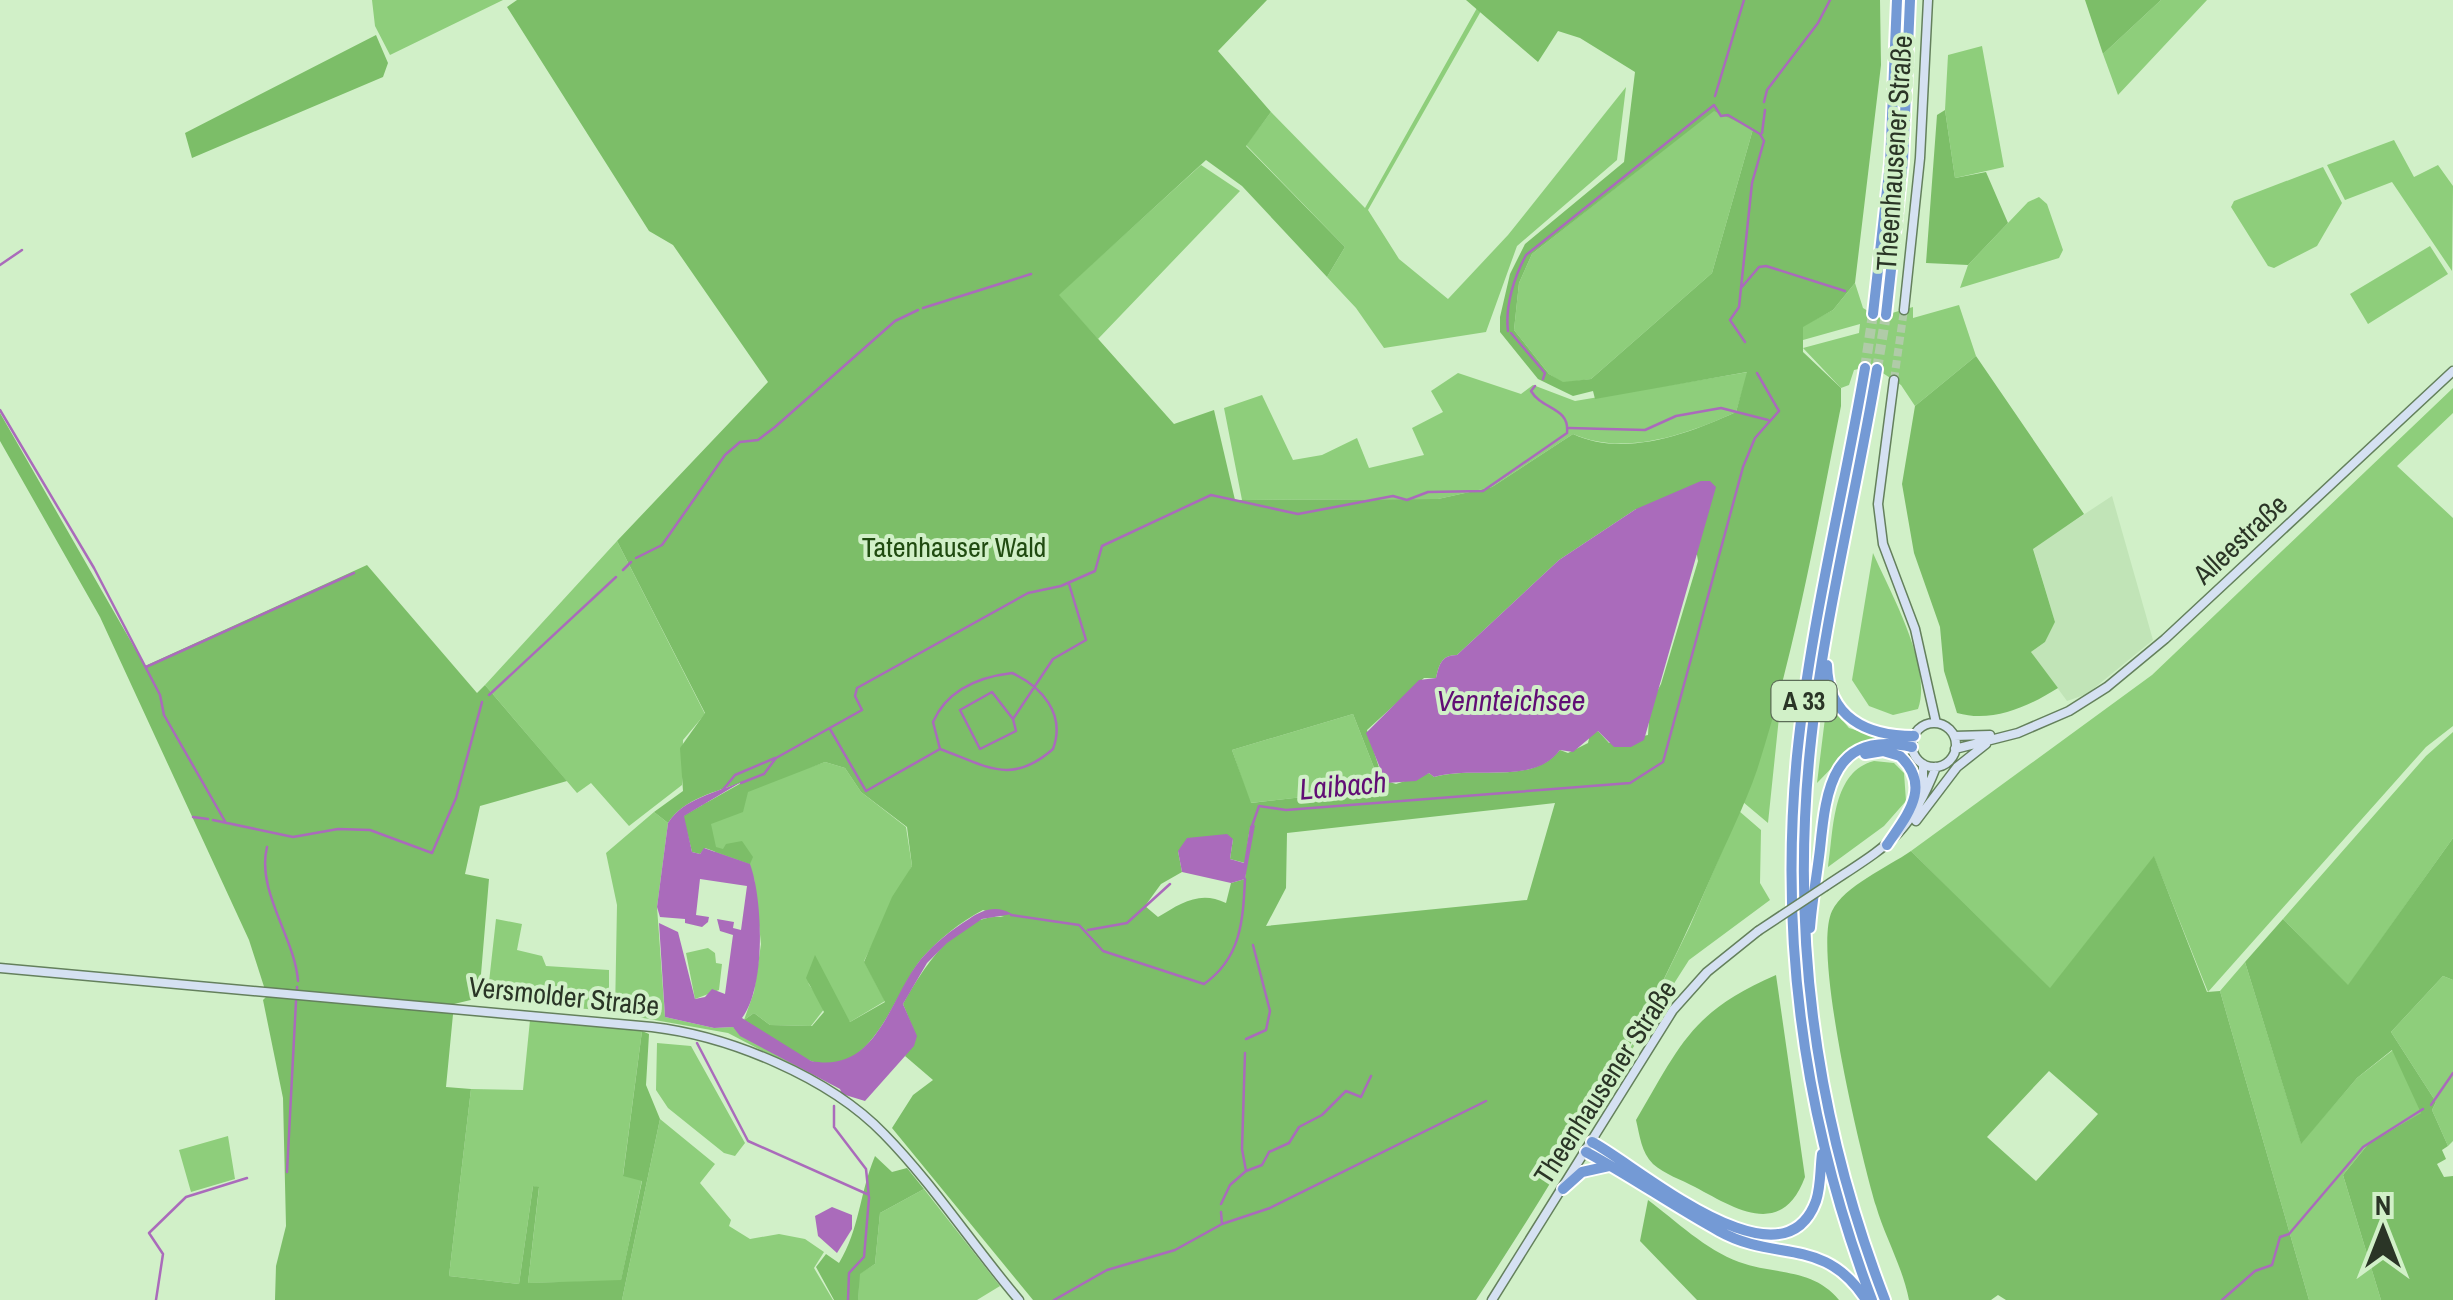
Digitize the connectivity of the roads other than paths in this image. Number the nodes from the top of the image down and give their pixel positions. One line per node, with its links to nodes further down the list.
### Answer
1 (1897, 0): 5 (highway)
2 (1910, 0): 6 (highway)
3 (1928, 0): 4 (main road, Theenhausener Straße)
4 (1904, 310)
5 (1873, 314)
6 (1886, 315)
7 (2453, 371): 10 (main road, Alleestraße)
8 (1894, 380): 11 (main road)
9 (1827, 648): 14 (highway); 23 (highway, A 33); 25 (highway, A 33)
10 (2043, 723): 12 (main road, Alleestraße); 13 (main road, Alleestraße)
11 (1931, 724): 13 (main road); 14 (main road)
12 (2018, 733): 15 (main road, Alleestraße); 20 (main road)
13 (1954, 736): 15 (main road)
14 (1913, 742): 16 (main road); 18 (highway)
15 (1956, 749): 17 (main road)
16 (1923, 764): 17 (main road); 19 (main road, Theenhausener Straße)
17 (1936, 767): 19 (main road, Theenhausener Straße)
18 (1838, 769): 21 (highway); 23 (highway)
19 (1922, 802): 20 (main road, Theenhausener Straße)
20 (1905, 831): 21 (main road, Theenhausener Straße)
21 (1887, 846): 24 (main road, Theenhausener Straße, bridge)
22 (0, 968): 28 (main road, Versmolder Straße)
23 (1806, 968): 31 (highway, A 33)
24 (1589, 1147): 25 (highway); 26 (highway); 27 (main road, Theenhausener Straße)
25 (1822, 1148): 30 (highway, A 33)
26 (1610, 1166): 27 (highway); 30 (highway)
27 (1562, 1189): 29 (main road, Theenhausener Straße)
28 (1019, 1300)
29 (1492, 1300)
30 (1869, 1300)
31 (1886, 1300)

